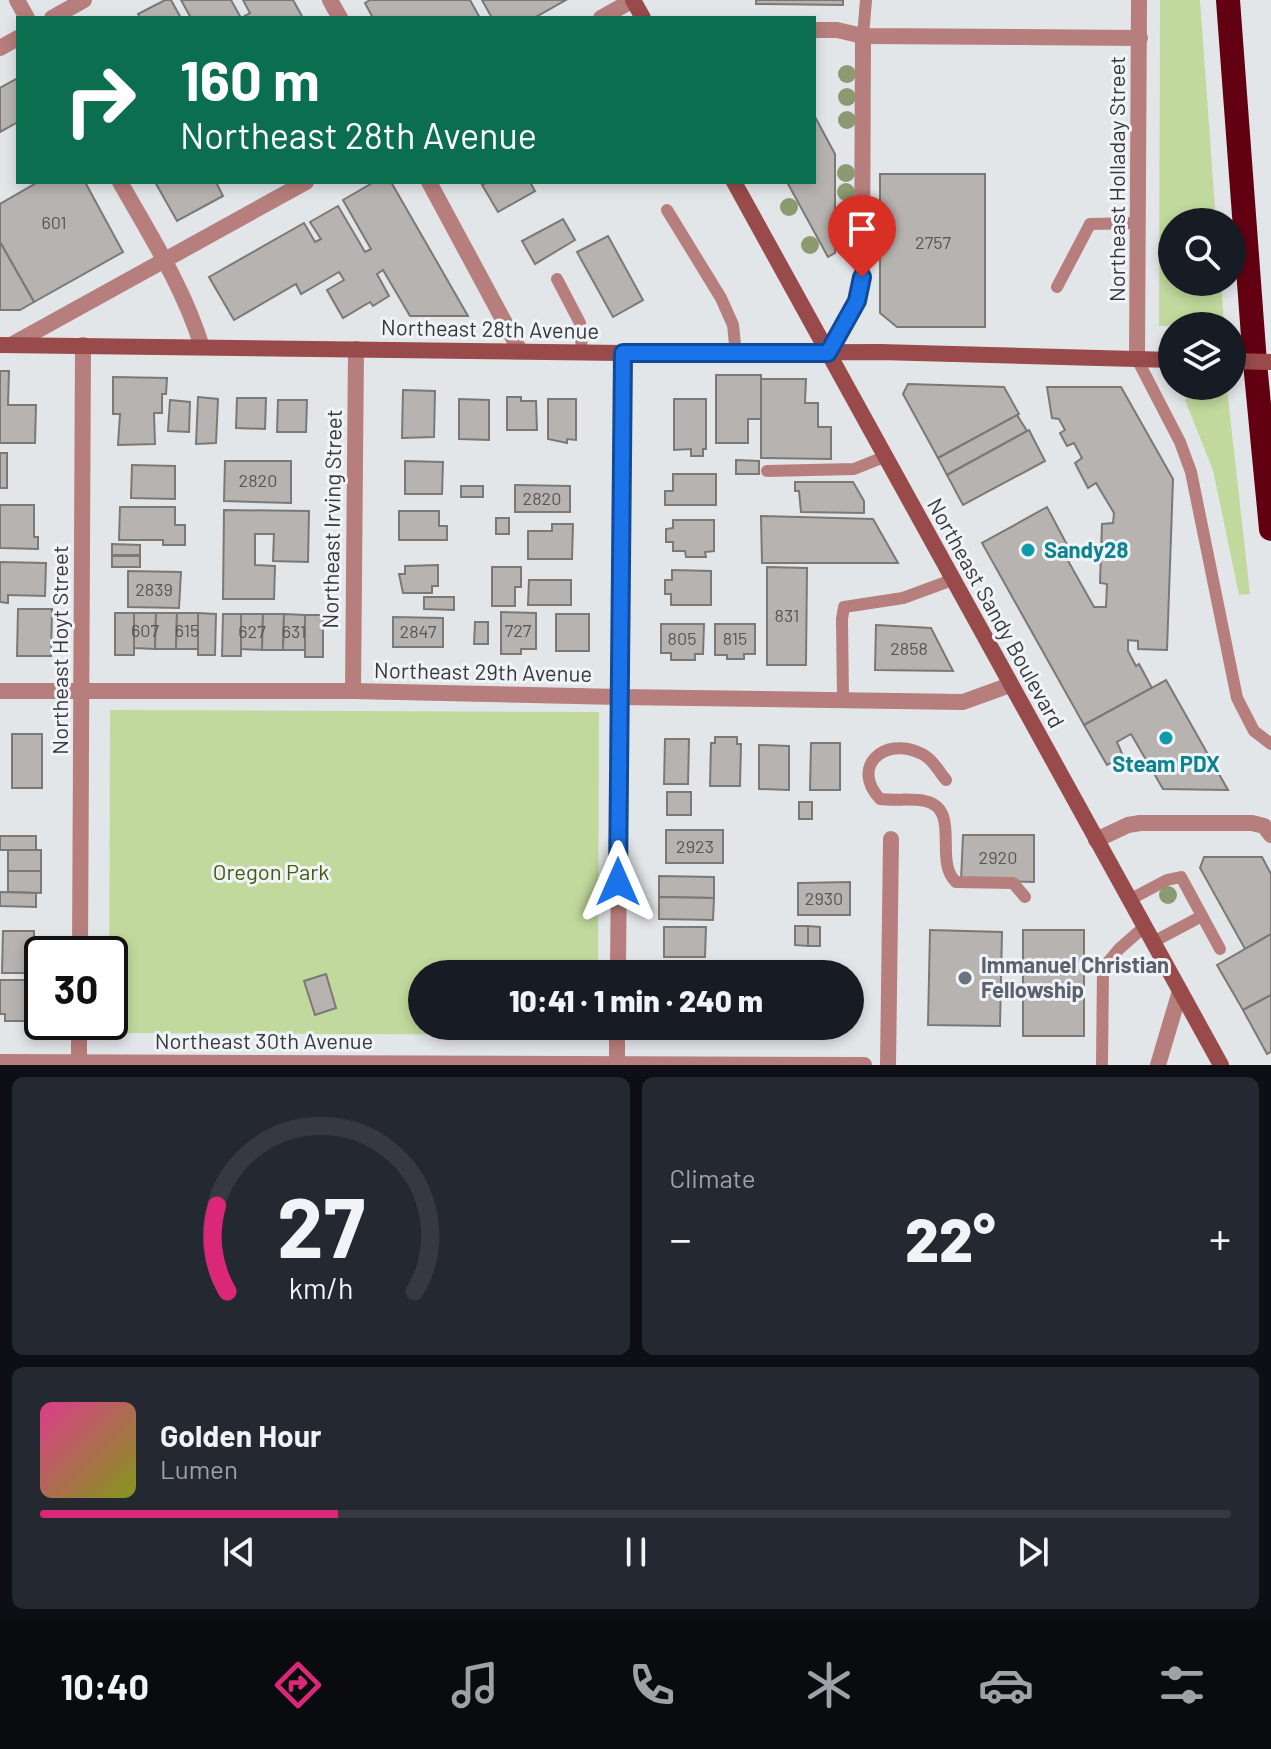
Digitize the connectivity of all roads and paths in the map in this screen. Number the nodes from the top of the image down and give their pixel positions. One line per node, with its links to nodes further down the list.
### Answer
1 (84, 0): 6 (street)
2 (633, 0): 7 (street)
3 (866, 0): 9 (lane)
4 (1139, 0): 10 (street, Northeast Holladay Street)
5 (1228, 0): 35 (highway)
6 (56, 16)
7 (605, 16)
8 (816, 30): 9 (street)
9 (863, 36): 10 (street); 27 (street)
10 (1140, 38): 16 (street, Northeast Holladay Street)
11 (121, 184): 17 (street)
12 (302, 184): 17 (street)
13 (430, 184): 24 (street)
14 (735, 184): 27 (street, Northeast Sandy Boulevard)
15 (667, 210): 28 (lane)
16 (1139, 223): 19 (lane); 29 (street, Northeast Holladay Street)
17 (164, 261): 20 (street); 22 (street)
18 (557, 279): 25 (lane)
19 (1057, 287)
20 (5, 345): 21 (street, Northeast 28th Avenue)
21 (83, 345): 22 (street, Northeast 28th Avenue); 39 (street, Northeast Hoyt Street)
22 (202, 347): 23 (street, Northeast 28th Avenue)
23 (356, 349): 24 (street, Northeast 28th Avenue); 40 (street, Northeast Irving Street)
24 (520, 351): 25 (street, Northeast 28th Avenue)
25 (582, 352): 26 (street, Northeast 28th Avenue)
26 (623, 353): 28 (street, Northeast 28th Avenue); 41 (street)
27 (828, 353): 28 (street, Northeast 28th Avenue); 29 (street, Northeast 28th Avenue); 33 (street, Northeast Sandy Boulevard)
28 (736, 354)
29 (1137, 359): 30 (street, Northeast 28th Avenue); 43 (lane)
30 (1158, 360)
31 (1246, 361): 32 (street, bridge)
32 (1271, 362)
33 (884, 457): 34 (lane); 36 (street, Northeast Sandy Boulevard)
34 (767, 471)
35 (1271, 529)
36 (952, 580): 37 (street, Northeast Sandy Boulevard); 42 (lane)
37 (1010, 685): 42 (street, Northeast 29th Avenue); 47 (street, Northeast Sandy Boulevard)
38 (0, 691): 39 (street, Northeast 29th Avenue)
39 (81, 691): 40 (street, Northeast 29th Avenue); 52 (street, Northeast Hoyt Street)
40 (353, 691): 41 (street, Northeast 29th Avenue)
41 (620, 697): 42 (street, Northeast 29th Avenue); 54 (street)
42 (843, 700)
43 (1271, 744)
44 (946, 780): 48 (lane)
45 (1268, 830): 47 (street)
46 (891, 839): 63 (street)
47 (1096, 840): 49 (street, Northeast Sandy Boulevard)
48 (1025, 897)
49 (1129, 900): 50 (lane); 51 (street, Northeast Sandy Boulevard)
50 (1202, 916): 51 (lane); 53 (lane)
51 (1148, 935): 55 (street, Northeast Sandy Boulevard); 64 (lane)
52 (80, 936)
53 (1220, 949)
54 (618, 960)
55 (1180, 991): 65 (street); 66 (street, Northeast Sandy Boulevard)
56 (79, 1040): 59 (street)
57 (617, 1040): 61 (street)
58 (0, 1062): 59 (street, Northeast 30th Avenue)
59 (79, 1064): 60 (street, Northeast 30th Avenue)
60 (349, 1064): 61 (street, Northeast 30th Avenue)
61 (617, 1064): 62 (street, Northeast 30th Avenue)
62 (864, 1065)
63 (888, 1065)
64 (1102, 1065)
65 (1158, 1065)
66 (1221, 1065)

